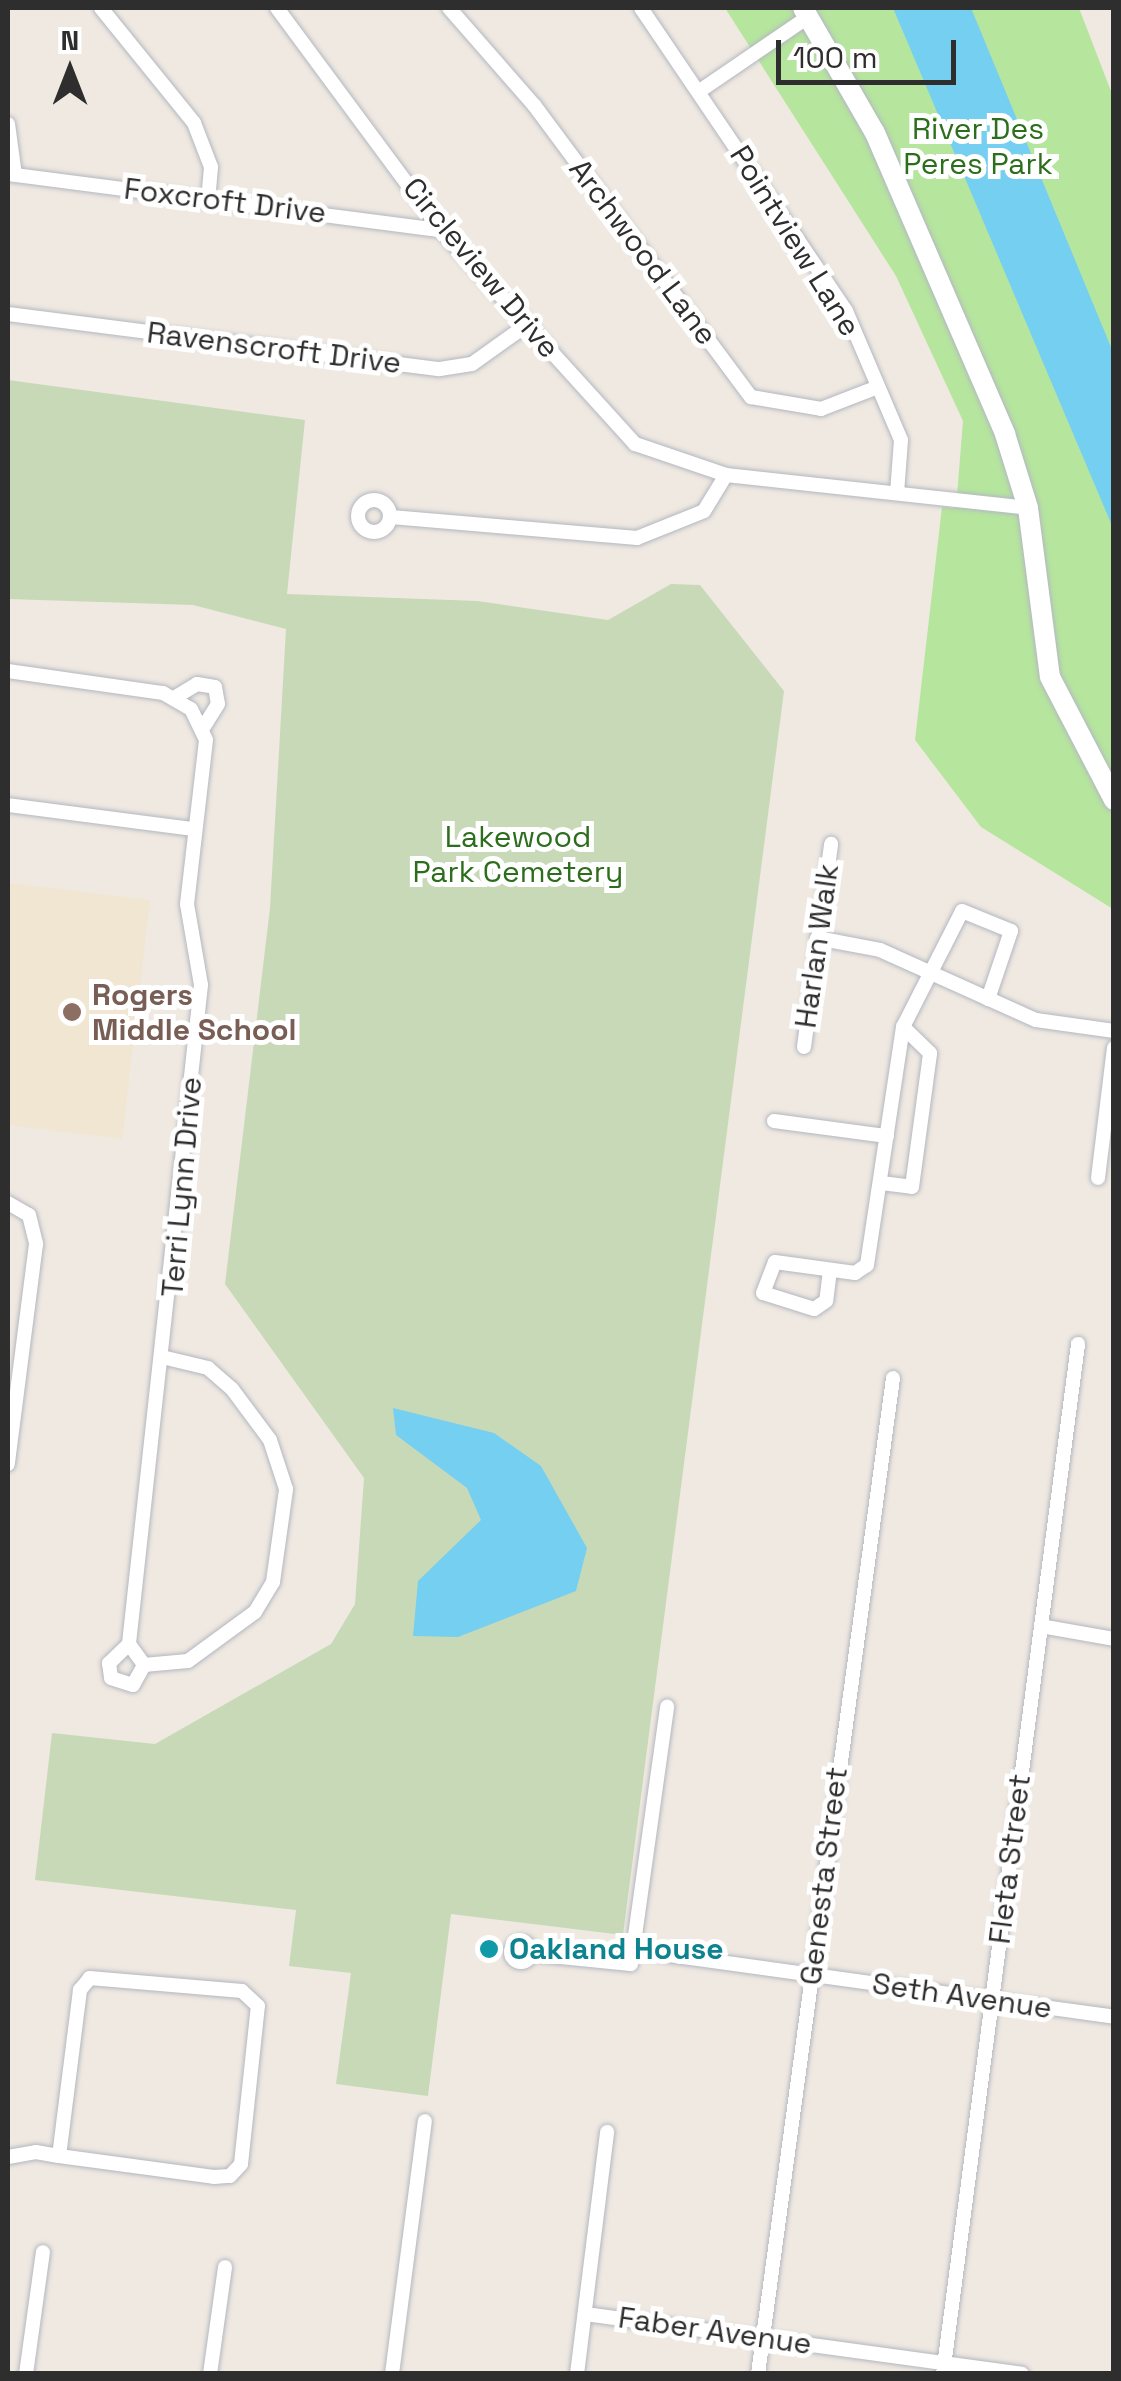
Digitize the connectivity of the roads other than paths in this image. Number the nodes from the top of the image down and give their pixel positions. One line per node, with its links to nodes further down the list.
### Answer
1 (101, 8): 9 (street)
2 (277, 8): 10 (street, Circleview Drive)
3 (449, 8): 13 (street, Archwood Lane)
4 (641, 8): 6 (street, Pointview Lane)
5 (806, 12): 6 (street); 16 (main road)
6 (701, 90): 13 (street, Pointview Lane)
7 (8, 124): 8 (street)
8 (12, 175): 9 (street, Foxcroft Drive)
9 (208, 199): 10 (street, Foxcroft Drive)
10 (442, 230): 12 (street, Circleview Drive)
11 (8, 314): 12 (street, Ravenscroft Drive)
12 (528, 324): 14 (street, Circleview Drive)
13 (878, 387): 15 (street, Pointview Lane)
14 (726, 474): 15 (street, Circleview Drive); 17 (street)
15 (897, 494): 16 (street, Circleview Drive)
16 (1028, 508): 21 (main road)
17 (390, 517)
18 (8, 671): 19 (street, Terri Lynn Drive)
19 (174, 698): 20 (street); 20 (street, Terri Lynn Drive)
20 (202, 730): 23 (street, Terri Lynn Drive)
21 (1114, 800)
22 (8, 805): 23 (street)
23 (194, 829): 39 (street, Terri Lynn Drive)
24 (831, 844): 25 (street, Harlan Walk)
25 (817, 938): 26 (street); 30 (street, Harlan Walk)
26 (928, 970): 27 (street); 27 (street); 28 (street)
27 (988, 999): 29 (street)
28 (903, 1027): 33 (street); 35 (street)
29 (1114, 1031)
30 (804, 1047)
31 (1114, 1048): 34 (street)
32 (774, 1121): 33 (street)
33 (887, 1136): 35 (street)
34 (1098, 1178)
35 (881, 1184): 37 (street)
36 (8, 1203): 41 (street)
37 (830, 1270): 37 (street)
38 (1078, 1344): 42 (street, Fleta Street)
39 (166, 1358): 44 (street, Terri Lynn Drive); 45 (street)
40 (893, 1378): 49 (street, Genesta Street)
41 (8, 1464)
42 (1041, 1626): 43 (street); 50 (street, Fleta Street)
43 (1114, 1639)
44 (130, 1644): 45 (street); 45 (street, Terri Lynn Drive)
45 (144, 1665)
46 (666, 1707): 47 (street)
47 (633, 1950): 48 (street); 49 (street, Seth Avenue)
48 (531, 1954)
49 (811, 1975): 50 (street, Seth Avenue); 59 (street, Genesta Street)
50 (992, 2000): 51 (street, Seth Avenue); 60 (street, Fleta Street)
51 (1114, 2017)
52 (426, 2121): 63 (street)
53 (607, 2132): 58 (street)
54 (60, 2156): 54 (street); 55 (street)
55 (8, 2157)
56 (43, 2252): 61 (street)
57 (224, 2267): 62 (street)
58 (585, 2314): 59 (street, Faber Avenue); 64 (street)
59 (763, 2338): 60 (street, Faber Avenue); 65 (street, Genesta Street)
60 (943, 2368): 66 (street, Faber Avenue)
61 (26, 2374)
62 (210, 2374)
63 (392, 2374)
64 (576, 2374)
65 (758, 2374)
66 (1022, 2374)

